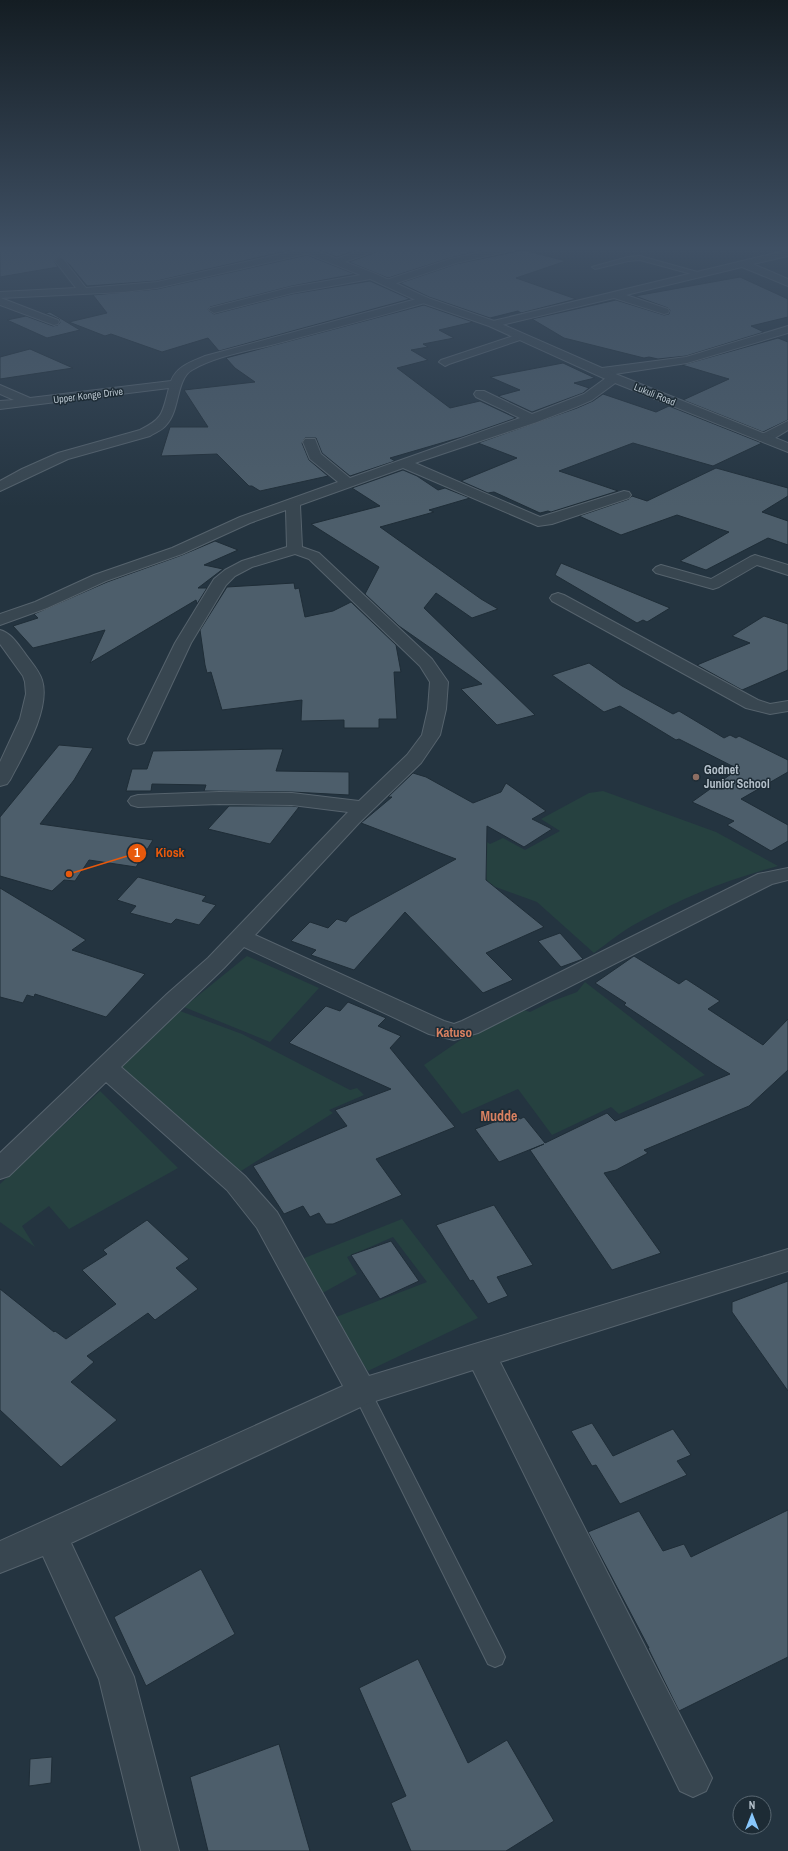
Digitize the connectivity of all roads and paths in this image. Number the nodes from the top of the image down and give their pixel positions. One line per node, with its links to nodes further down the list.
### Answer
1 (301, 334): 7 (street)
2 (514, 334): 4 (street, Lukuli Road)
3 (770, 334): 6 (street)
4 (519, 337): 5 (street); 6 (street, Lukuli Road)
5 (445, 362)
6 (608, 375): 12 (street); 14 (street, Lukuli Road)
7 (175, 384): 10 (street, Upper Konge Drive); 19 (street)
8 (0, 389): 10 (street)
9 (480, 394): 12 (street)
10 (29, 402): 11 (street, Upper Konge Drive)
11 (0, 406)
12 (533, 419): 17 (street)
13 (788, 425): 14 (street)
14 (765, 438): 16 (street, Lukuli Road)
15 (310, 442): 18 (street)
16 (788, 448)
17 (403, 463): 18 (street); 20 (street)
18 (348, 483): 21 (street)
19 (0, 487)
20 (624, 494)
21 (293, 503): 22 (street); 26 (street)
22 (295, 549): 29 (street); 32 (street)
23 (660, 570): 24 (street)
24 (788, 570)
25 (558, 598): 28 (street)
26 (0, 620)
27 (0, 635): 30 (street)
28 (788, 706)
29 (137, 740)
30 (0, 780)
31 (138, 801): 32 (street)
32 (364, 808): 34 (street)
33 (788, 874): 34 (street)
34 (240, 937): 35 (street)
35 (106, 1068): 36 (street); 39 (street)
36 (0, 1170)
37 (788, 1260): 38 (street)
38 (481, 1355): 39 (street); 43 (street)
39 (362, 1392): 40 (street); 42 (lane)
40 (50, 1535): 41 (street); 44 (street)
41 (0, 1556)
42 (495, 1657)
43 (694, 1778)
44 (160, 1851)

